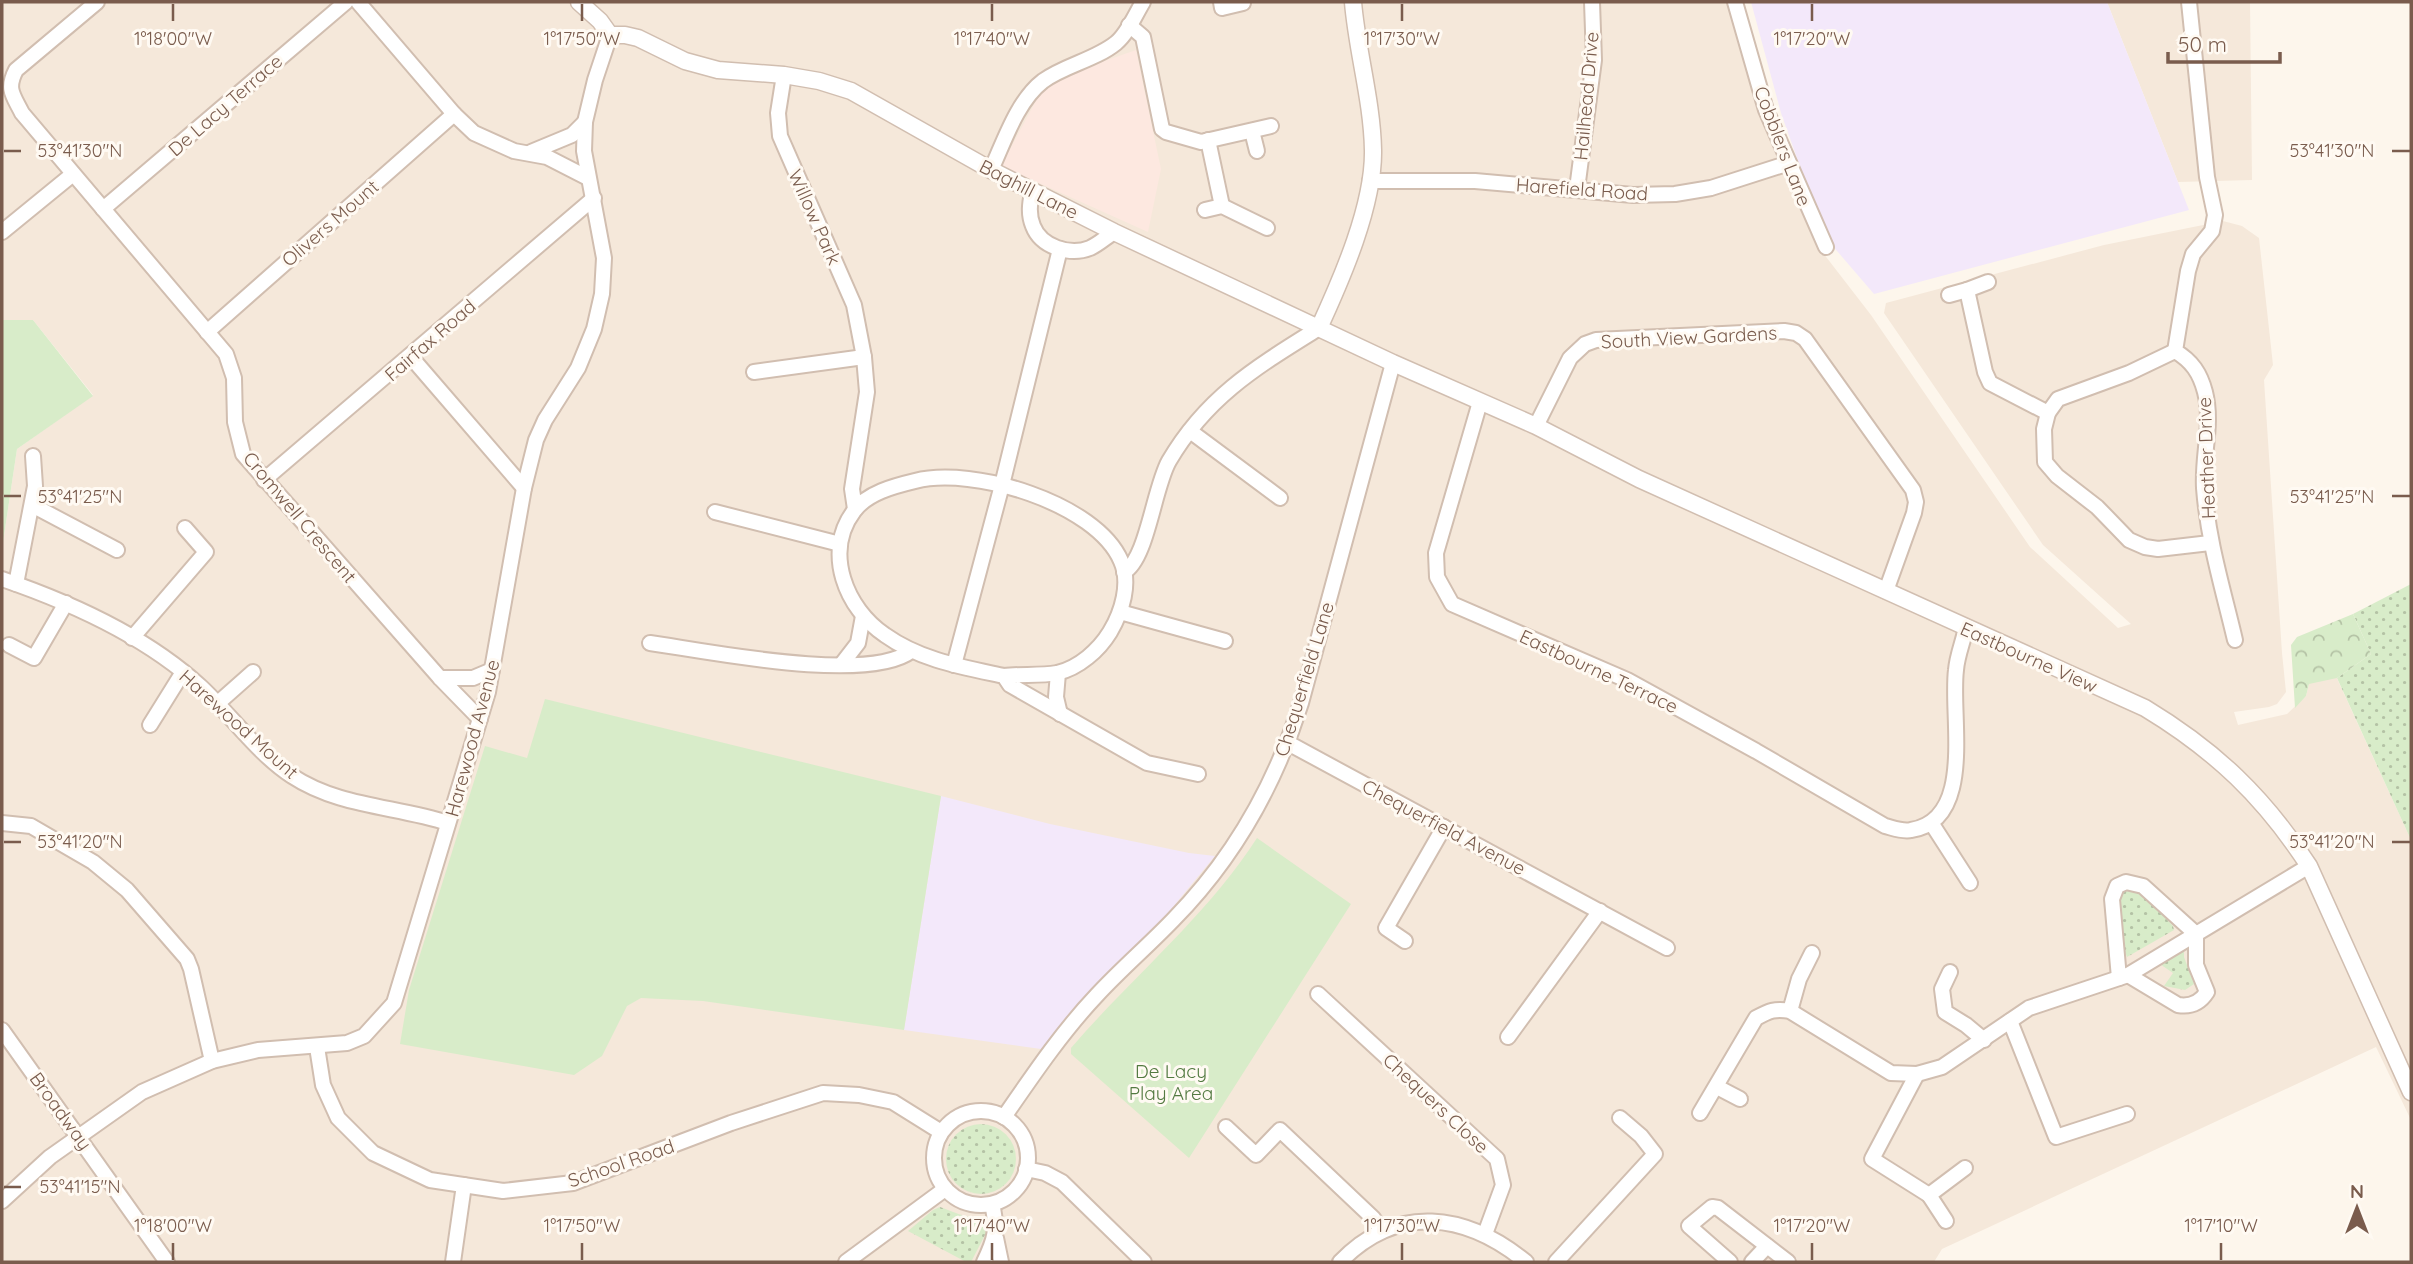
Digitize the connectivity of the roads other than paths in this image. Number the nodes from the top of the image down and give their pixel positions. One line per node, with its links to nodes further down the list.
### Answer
1 (97, 2): 24 (street, Cromwell Crescent)
2 (346, 2): 31 (street, De Lacy Terrace)
3 (358, 2): 15 (street)
4 (579, 2): 13 (street)
5 (1143, 2): 12 (street)
6 (1221, 2): 11 (street)
7 (1353, 2): 26 (street)
8 (1592, 2): 27 (street, Hailhead Drive)
9 (1735, 2): 22 (street, Cobblers Lane)
10 (2189, 2): 43 (street)
11 (1243, 3)
12 (1129, 25): 19 (street); 23 (street)
13 (610, 36): 14 (street, Baghill Lane); 16 (street, Harewood Avenue)
14 (784, 75): 23 (street, Baghill Lane); 44 (street, Willow Park)
15 (454, 114): 21 (street); 42 (street, Olivers Mount)
16 (585, 122): 21 (street); 25 (street, Harewood Avenue)
17 (1271, 126): 18 (street)
18 (1252, 131): 19 (street); 20 (street)
19 (1208, 140): 30 (street)
20 (1257, 151)
21 (530, 152): 25 (street)
22 (1789, 163): 27 (street, Harefield Road); 36 (street, Cobblers Lane)
23 (991, 170): 28 (street, Baghill Lane)
24 (73, 174): 31 (street, Cromwell Crescent); 34 (street)
25 (588, 178): 29 (street, Harewood Avenue)
26 (1370, 181): 27 (street, Harefield Road); 41 (street)
27 (1577, 189)
28 (1032, 192): 35 (street, Baghill Lane); 37 (street)
29 (594, 198): 45 (street, Fairfax Road); 55 (street, Harewood Avenue)
30 (1222, 206): 32 (street); 33 (street)
31 (103, 209): 42 (street, Cromwell Crescent)
32 (1205, 210)
33 (1267, 228)
34 (2, 232)
35 (1114, 232): 37 (street); 41 (street, Baghill Lane)
36 (1826, 247)
37 (1060, 249): 54 (street)
38 (1988, 282): 39 (street)
39 (1967, 290): 40 (street); 49 (street)
40 (1949, 295)
41 (1319, 328): 46 (street, Baghill Lane); 51 (street, Willow Park)
42 (207, 332): 53 (street, Cromwell Crescent)
43 (2175, 351): 49 (street); 61 (street, Heather Drive)
44 (864, 356): 47 (street); 58 (street, Willow Park)
45 (411, 357): 53 (street, Fairfax Road); 55 (street)
46 (1393, 363): 48 (street, Baghill Lane); 89 (street, Chequerfield Lane)
47 (754, 372)
48 (1480, 402): 50 (street, Eastbourne View); 93 (street, Eastbourne Terrace)
49 (2048, 413): 61 (street)
50 (1536, 426): 66 (street, Eastbourne View); 66 (street, South View Gardens)
51 (1190, 431): 56 (street); 64 (street, Willow Park)
52 (33, 456): 57 (street)
53 (264, 480): 84 (street, Cromwell Crescent)
54 (1002, 485): 58 (street); 64 (street); 78 (street)
55 (524, 488): 79 (street, Harewood Avenue)
56 (1280, 498)
57 (32, 505): 63 (street); 65 (street)
58 (855, 509): 62 (street, Willow Park)
59 (715, 512): 62 (street)
60 (185, 528): 71 (street)
61 (2210, 543): 72 (street, Heather Drive)
62 (840, 544): 69 (street, Willow Park)
63 (117, 550)
64 (1124, 572): 68 (street, Willow Park)
65 (9, 581): 67 (street, Harewood Mount)
66 (1886, 591): 70 (street, Eastbourne View)
67 (66, 603): 71 (street, Harewood Mount); 75 (street)
68 (1120, 612): 73 (street); 82 (street, Willow Park)
69 (863, 616): 76 (street, Willow Park); 77 (street)
70 (1966, 628): 93 (street); 95 (street, Eastbourne View)
71 (132, 638): 80 (street, Harewood Mount)
72 (2235, 640)
73 (1225, 641)
74 (650, 643): 77 (street)
75 (9, 645)
76 (911, 651): 77 (street); 78 (street, Willow Park)
77 (841, 665)
78 (954, 665): 83 (street, Willow Park)
79 (492, 670): 84 (street); 87 (street, Harewood Avenue)
80 (183, 672): 85 (street, Harewood Mount); 88 (street)
81 (253, 672): 85 (street)
82 (1058, 673): 83 (street, Willow Park); 86 (street)
83 (1004, 676): 86 (street, Willow Park)
84 (440, 678): 87 (street, Cromwell Crescent)
85 (218, 704): 92 (street, Harewood Mount)
86 (1060, 714): 90 (street, Willow Park)
87 (480, 719): 92 (street, Harewood Avenue)
88 (150, 725)
89 (1288, 743): 94 (street, Chequerfield Avenue); 118 (street, Chequerfield Lane)
90 (1199, 774)
91 (2, 823): 111 (street)
92 (448, 823): 110 (street, Harewood Avenue)
93 (1931, 824): 96 (street)
94 (1444, 827): 97 (street, Chequerfield Avenue); 99 (street)
95 (2309, 866): 98 (street); 114 (street, Eastbourne View)
96 (1970, 883)
97 (1600, 911): 100 (street, Chequerfield Avenue); 108 (street)
98 (2196, 934): 102 (street); 102 (street); 102 (street)
99 (1405, 941)
100 (1667, 948)
101 (1812, 953): 105 (street)
102 (2123, 976): 106 (street)
103 (1942, 979): 109 (street)
104 (1318, 994): 132 (street, Chequers Close)
105 (1790, 1011): 112 (street); 113 (street)
106 (2010, 1021): 109 (street); 117 (street)
107 (2, 1030): 122 (street, Broadway)
108 (1508, 1037)
109 (1984, 1040): 112 (street)
110 (317, 1047): 111 (street, Harewood Avenue); 125 (street, School Road)
111 (212, 1061): 122 (street, Harewood Avenue)
112 (1917, 1074): 127 (street)
113 (1717, 1087): 115 (street); 116 (street)
114 (2411, 1092)
115 (1740, 1099)
116 (1700, 1113)
117 (2127, 1114)
118 (1003, 1117): 121 (street); 124 (street)
119 (1620, 1118): 143 (street)
120 (1226, 1127): 131 (street)
121 (941, 1132): 125 (street, School Road); 126 (street)
122 (79, 1136): 128 (street, Harewood Avenue); 135 (street, Broadway)
123 (1965, 1168): 127 (street)
124 (1026, 1169): 129 (street); 140 (street)
125 (464, 1185): 136 (street)
126 (945, 1189): 129 (street); 137 (street)
127 (1929, 1195): 130 (street)
128 (2, 1201)
129 (992, 1204): 133 (street)
130 (1946, 1221)
131 (1382, 1231): 132 (street); 141 (street)
132 (1485, 1234): 142 (street)
133 (996, 1238): 138 (street); 139 (street)
134 (1767, 1246): 144 (street); 145 (street); 146 (street)
135 (167, 1262)
136 (453, 1262)
137 (846, 1262)
138 (984, 1262)
139 (1001, 1262)
140 (1144, 1262)
141 (1339, 1262)
142 (1526, 1262)
143 (1556, 1262)
144 (1730, 1262)
145 (1752, 1262)
146 (1788, 1262)

